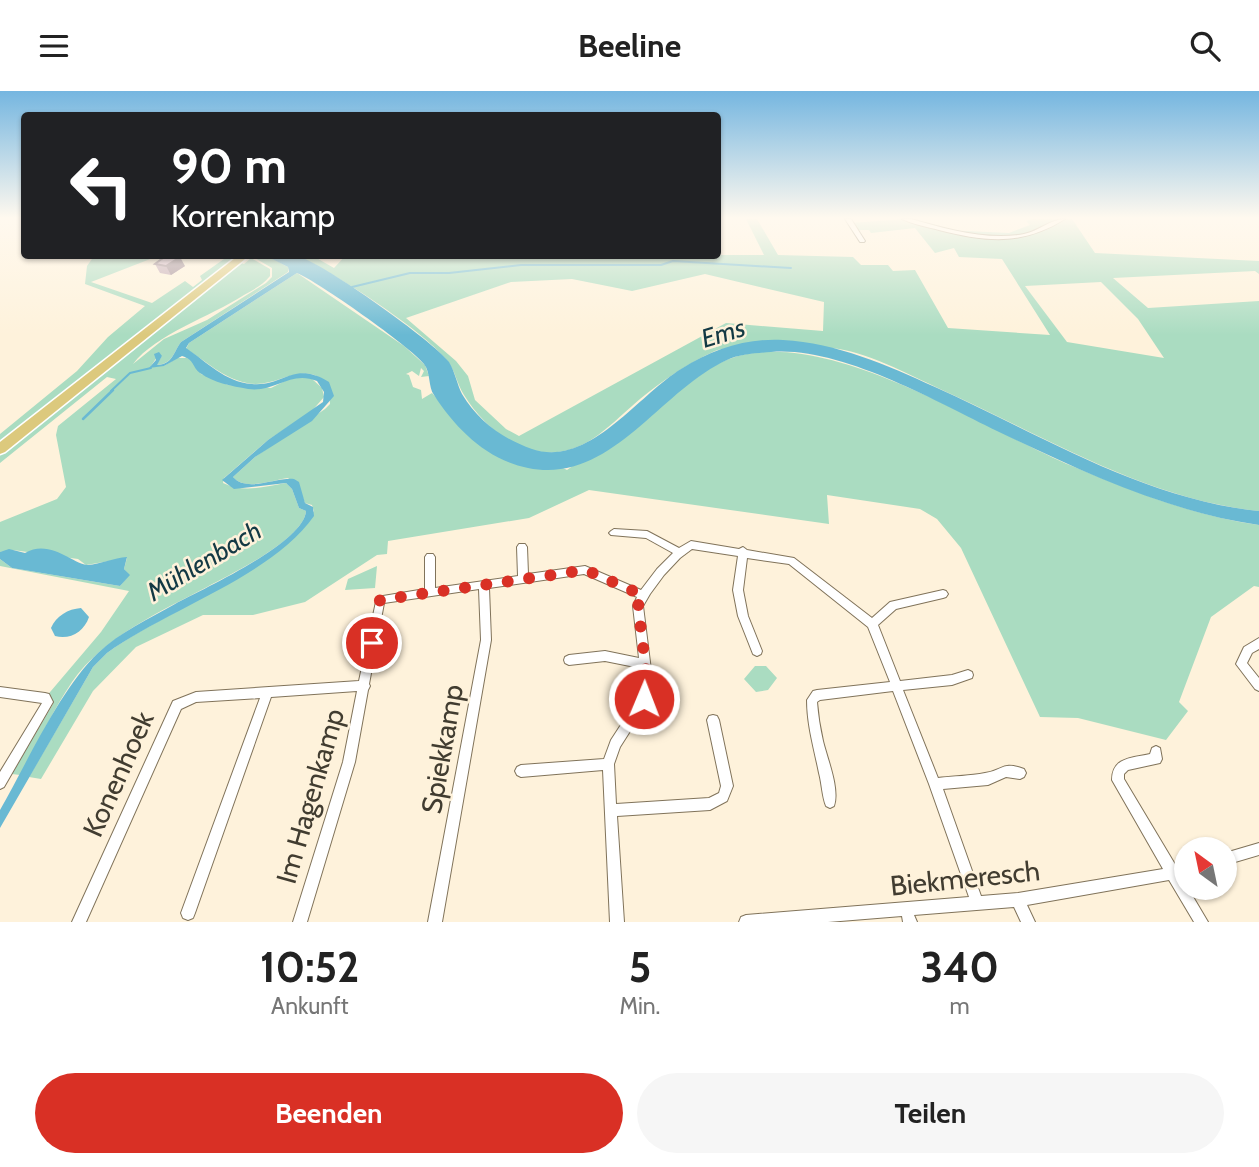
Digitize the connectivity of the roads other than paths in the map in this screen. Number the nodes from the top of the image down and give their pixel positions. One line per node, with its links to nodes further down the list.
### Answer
1 (240, 259): 2 (main road)
2 (0, 449)
3 (614, 533): 6 (street)
4 (522, 547): 8 (street)
5 (743, 551): 6 (street); 13 (street); 15 (street)
6 (680, 553): 12 (street)
7 (430, 557): 10 (street)
8 (523, 578): 9 (street); 12 (street)
9 (484, 584): 10 (street); 44 (street, Spiekkamp)
10 (430, 592): 20 (street, Im Hagenkamp)
11 (943, 594): 13 (street)
12 (642, 595): 17 (street)
13 (872, 624): 19 (street)
14 (1259, 643): 21 (street)
15 (757, 651)
16 (569, 660): 17 (street)
17 (644, 664): 26 (street)
18 (968, 675): 19 (street)
19 (896, 685): 30 (street); 31 (street)
20 (365, 686): 23 (street, Konenhoek); 43 (street, Im Hagenkamp)
21 (1259, 686)
22 (0, 692): 29 (street)
23 (267, 693): 40 (street); 42 (street, Konenhoek)
24 (713, 720): 32 (street)
25 (1156, 752): 35 (street)
26 (608, 764): 27 (street); 32 (street)
27 (521, 771)
28 (1020, 773): 30 (street)
29 (0, 783)
30 (935, 785): 39 (street)
31 (830, 802)
32 (611, 810): 45 (street)
33 (1259, 849): 34 (street)
34 (1237, 855)
35 (1174, 864)
36 (1174, 874): 37 (street, Biekmeresch)
37 (1018, 899): 39 (street, Biekmeresch); 47 (street)
38 (1192, 900): 48 (street)
39 (977, 904): 41 (street, Biekmeresch)
40 (188, 913)
41 (908, 916): 46 (street, Biekmeresch)
42 (79, 922)
43 (300, 922)
44 (435, 922)
45 (617, 922)
46 (746, 922)
47 (1028, 922)
48 (1201, 922)

